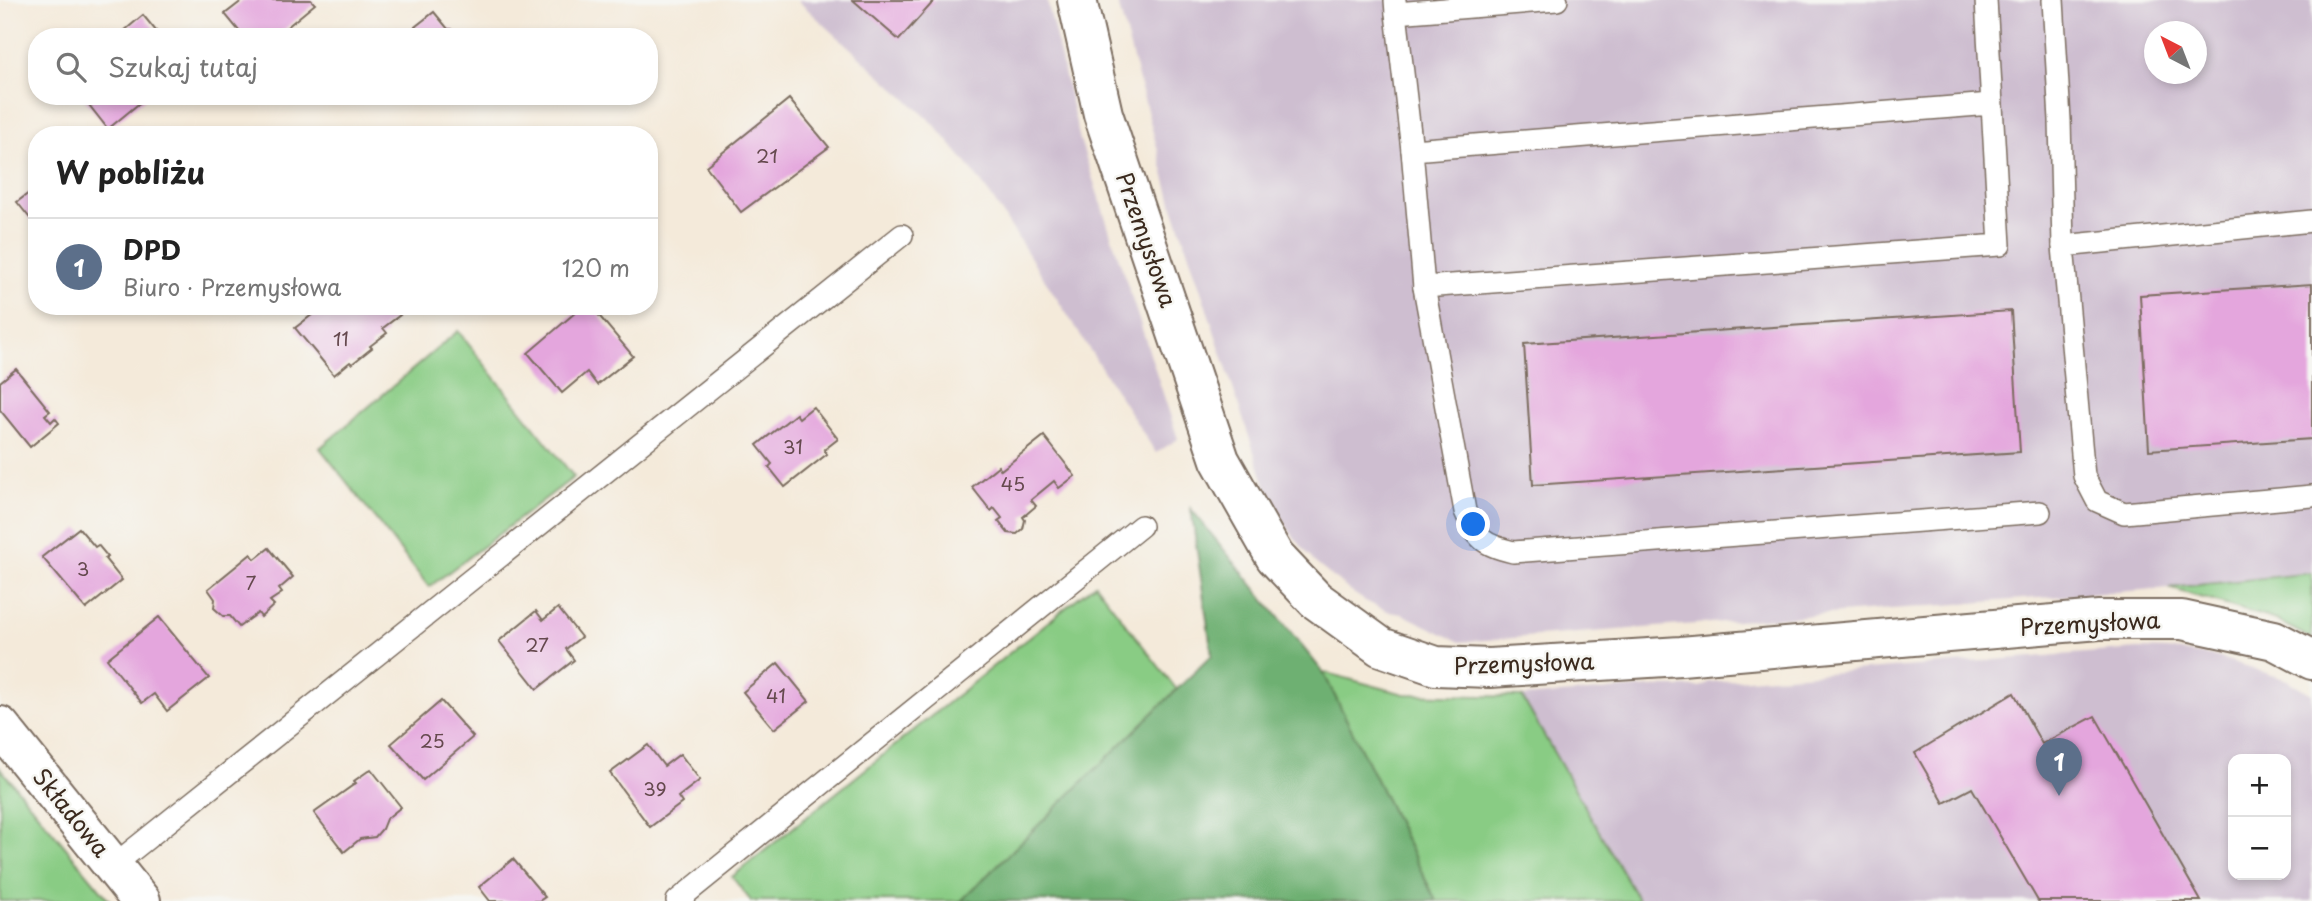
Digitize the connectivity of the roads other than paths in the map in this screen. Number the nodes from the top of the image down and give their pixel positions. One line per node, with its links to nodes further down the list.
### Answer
1 (1077, 0): 15 (street, Przemysłowa)
2 (1557, 0): 5 (lane)
3 (1986, 0): 6 (lane)
4 (2053, 0): 10 (lane)
5 (1395, 7): 7 (lane)
6 (1991, 104): 7 (lane); 11 (lane)
7 (1412, 150): 11 (lane)
8 (2312, 222): 10 (lane)
9 (902, 235): 17 (lane)
10 (2063, 246): 12 (lane)
11 (1424, 287): 13 (lane)
12 (2312, 496)
13 (2040, 512)
14 (1141, 526): 19 (lane)
15 (2312, 660)
16 (0, 726): 17 (street, Składowa)
17 (114, 864): 18 (street, Składowa)
18 (141, 901)
19 (677, 901)

